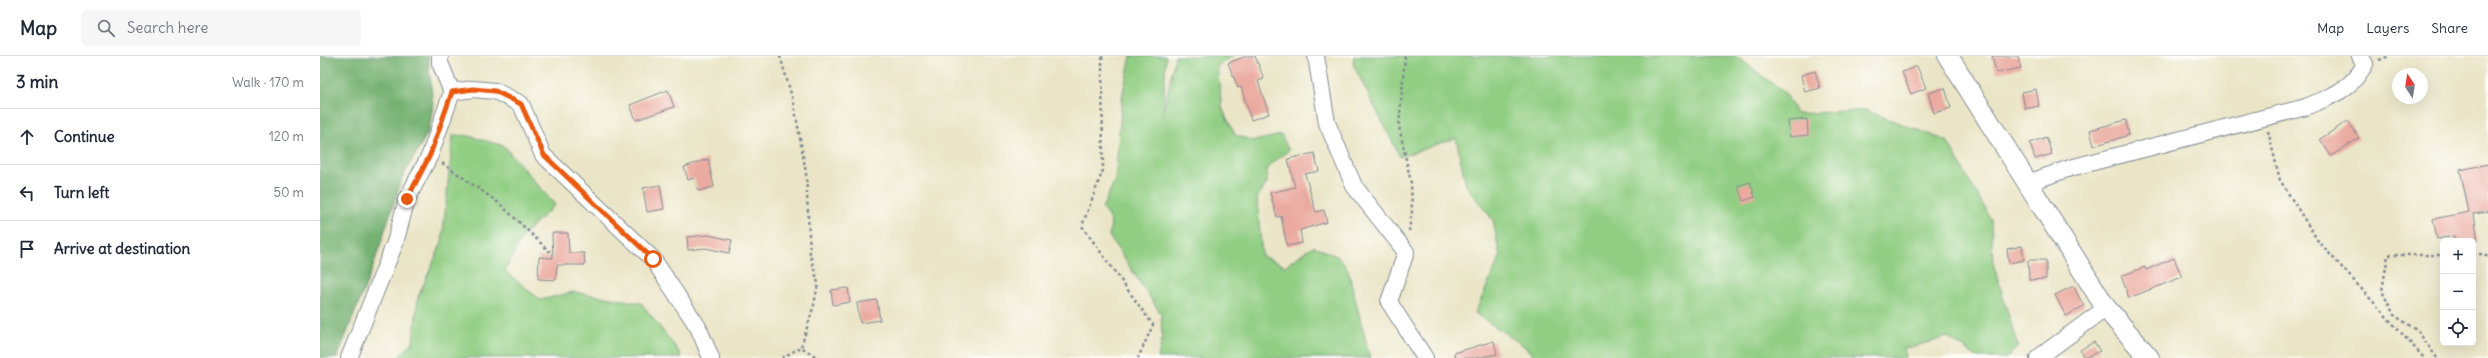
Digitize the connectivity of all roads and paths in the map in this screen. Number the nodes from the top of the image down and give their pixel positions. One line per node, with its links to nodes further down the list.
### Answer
1 (440, 56): 8 (street)
2 (780, 56): 18 (path)
3 (1102, 56): 23 (path)
4 (1316, 56): 13 (street)
5 (1406, 56): 13 (path)
6 (1948, 56): 11 (street)
7 (2360, 56): 9 (street)
8 (452, 92): 10 (street); 20 (street)
9 (2265, 117): 11 (street); 27 (path)
10 (430, 155): 12 (path); 19 (street)
11 (2028, 183): 17 (street)
12 (550, 252)
13 (1406, 252): 24 (street)
14 (2440, 255): 28 (path)
15 (2476, 255): 16 (path)
16 (2488, 257)
17 (2106, 308): 25 (street); 26 (street)
18 (801, 346): 21 (path); 22 (path)
19 (349, 358)
20 (711, 358)
21 (782, 358)
22 (818, 358)
23 (1138, 358)
24 (1425, 358)
25 (2038, 358)
26 (2149, 358)
27 (2424, 358)
28 (2437, 358)

